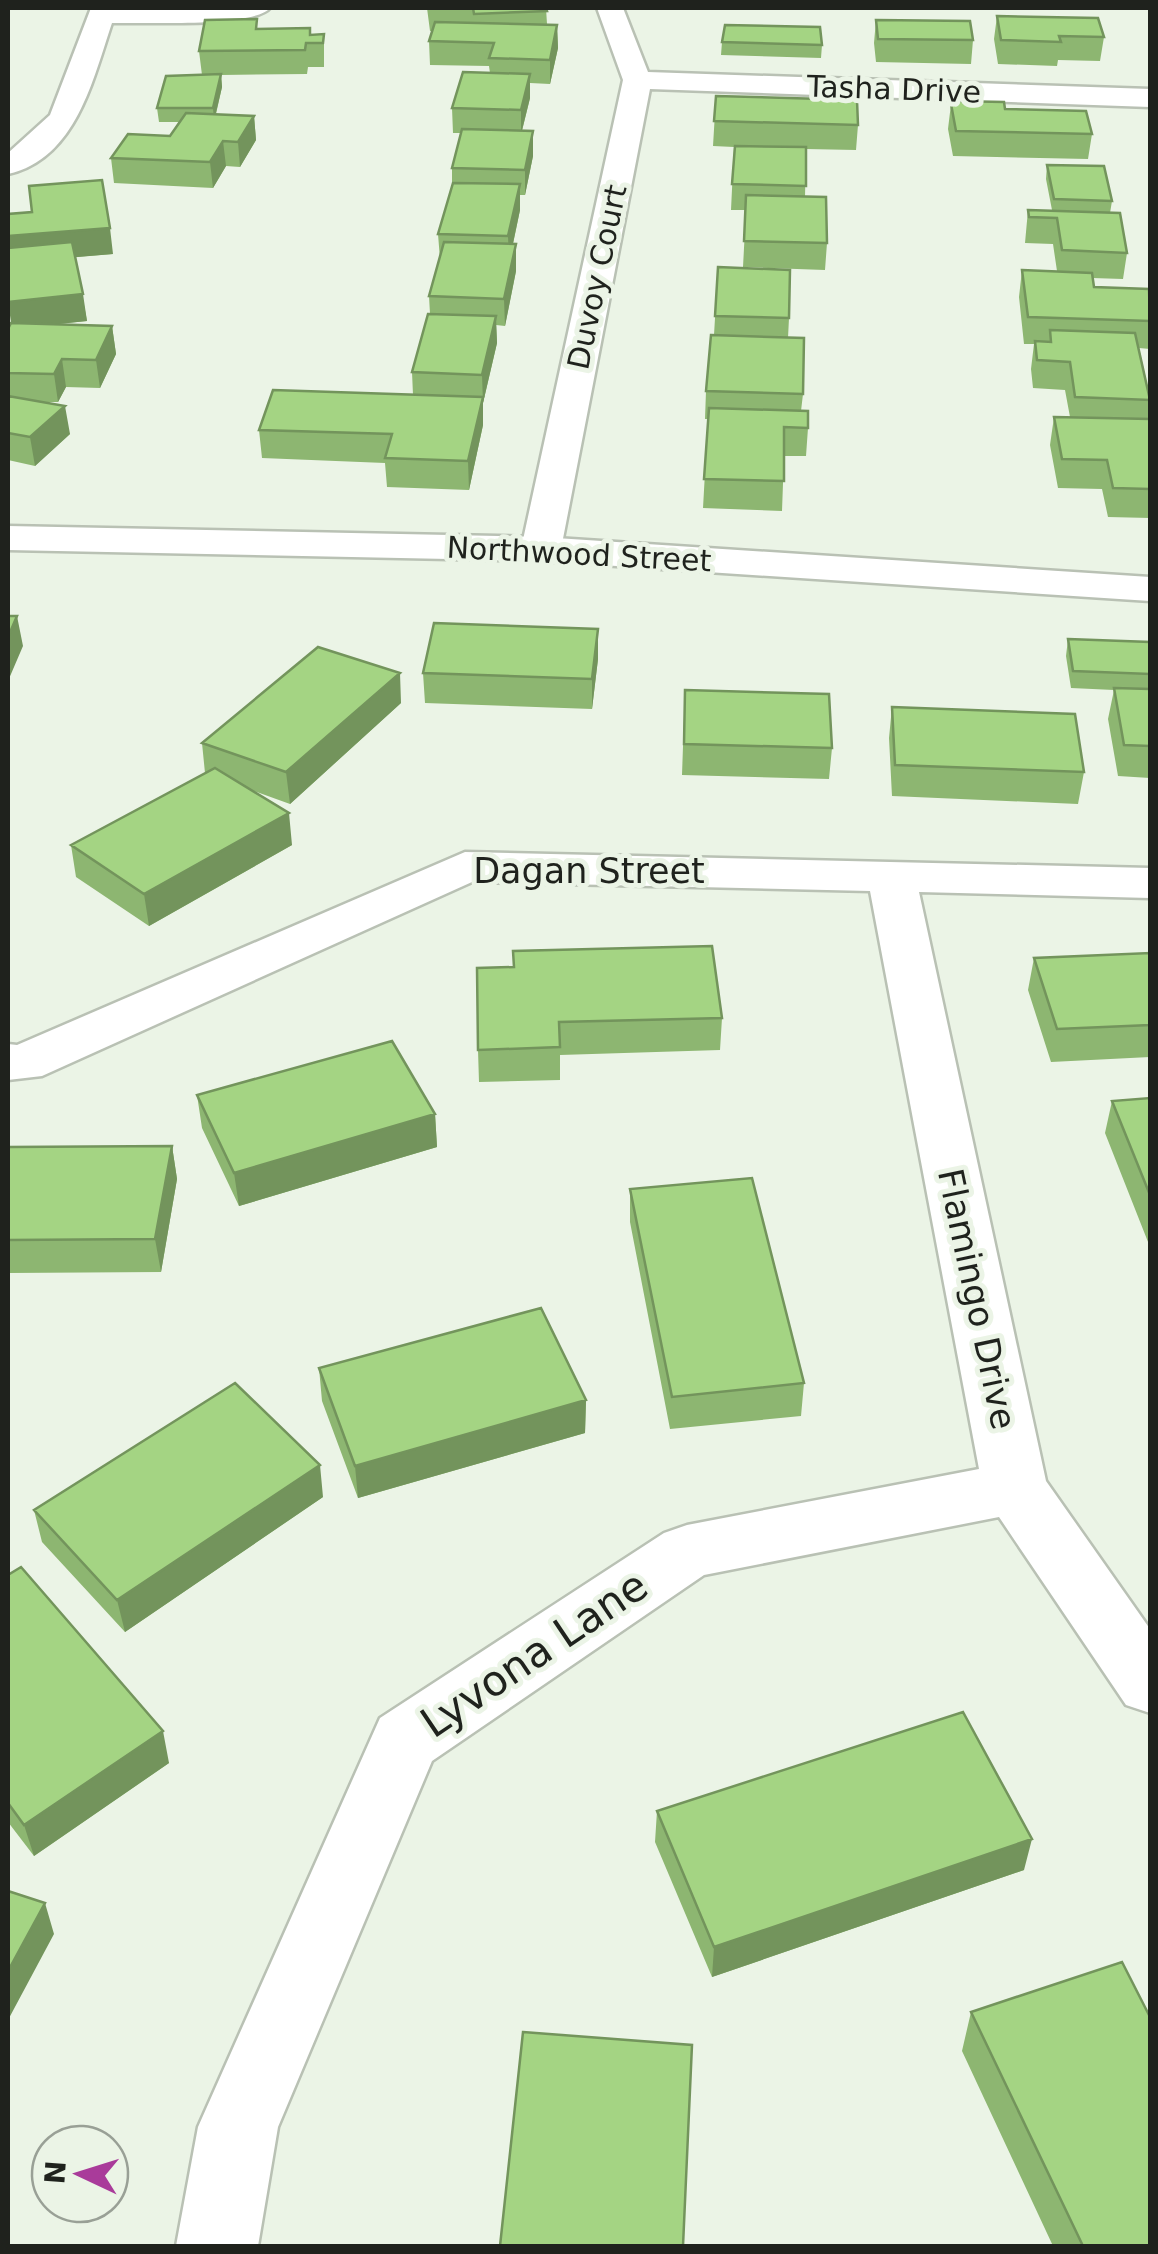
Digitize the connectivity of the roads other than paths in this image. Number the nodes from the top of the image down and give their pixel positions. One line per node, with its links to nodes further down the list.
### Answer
1 (257, 8): 3 (street)
2 (610, 8): 4 (street)
3 (101, 11): 6 (street)
4 (638, 80): 5 (street, Tasha Drive); 8 (street, Duvoy Court)
5 (1150, 98)
6 (8, 165)
7 (8, 538): 8 (street, Northwood Street)
8 (542, 549): 9 (street, Northwood Street)
9 (1150, 589)
10 (891, 876): 11 (street, Dagan Street); 12 (street, Dagan Street); 13 (street, Flamingo Drive)
11 (1150, 883)
12 (8, 1062)
13 (1016, 1488): 14 (street, Flamingo Drive); 15 (street, Lyvona Lane)
14 (1150, 1684)
15 (218, 2246)

